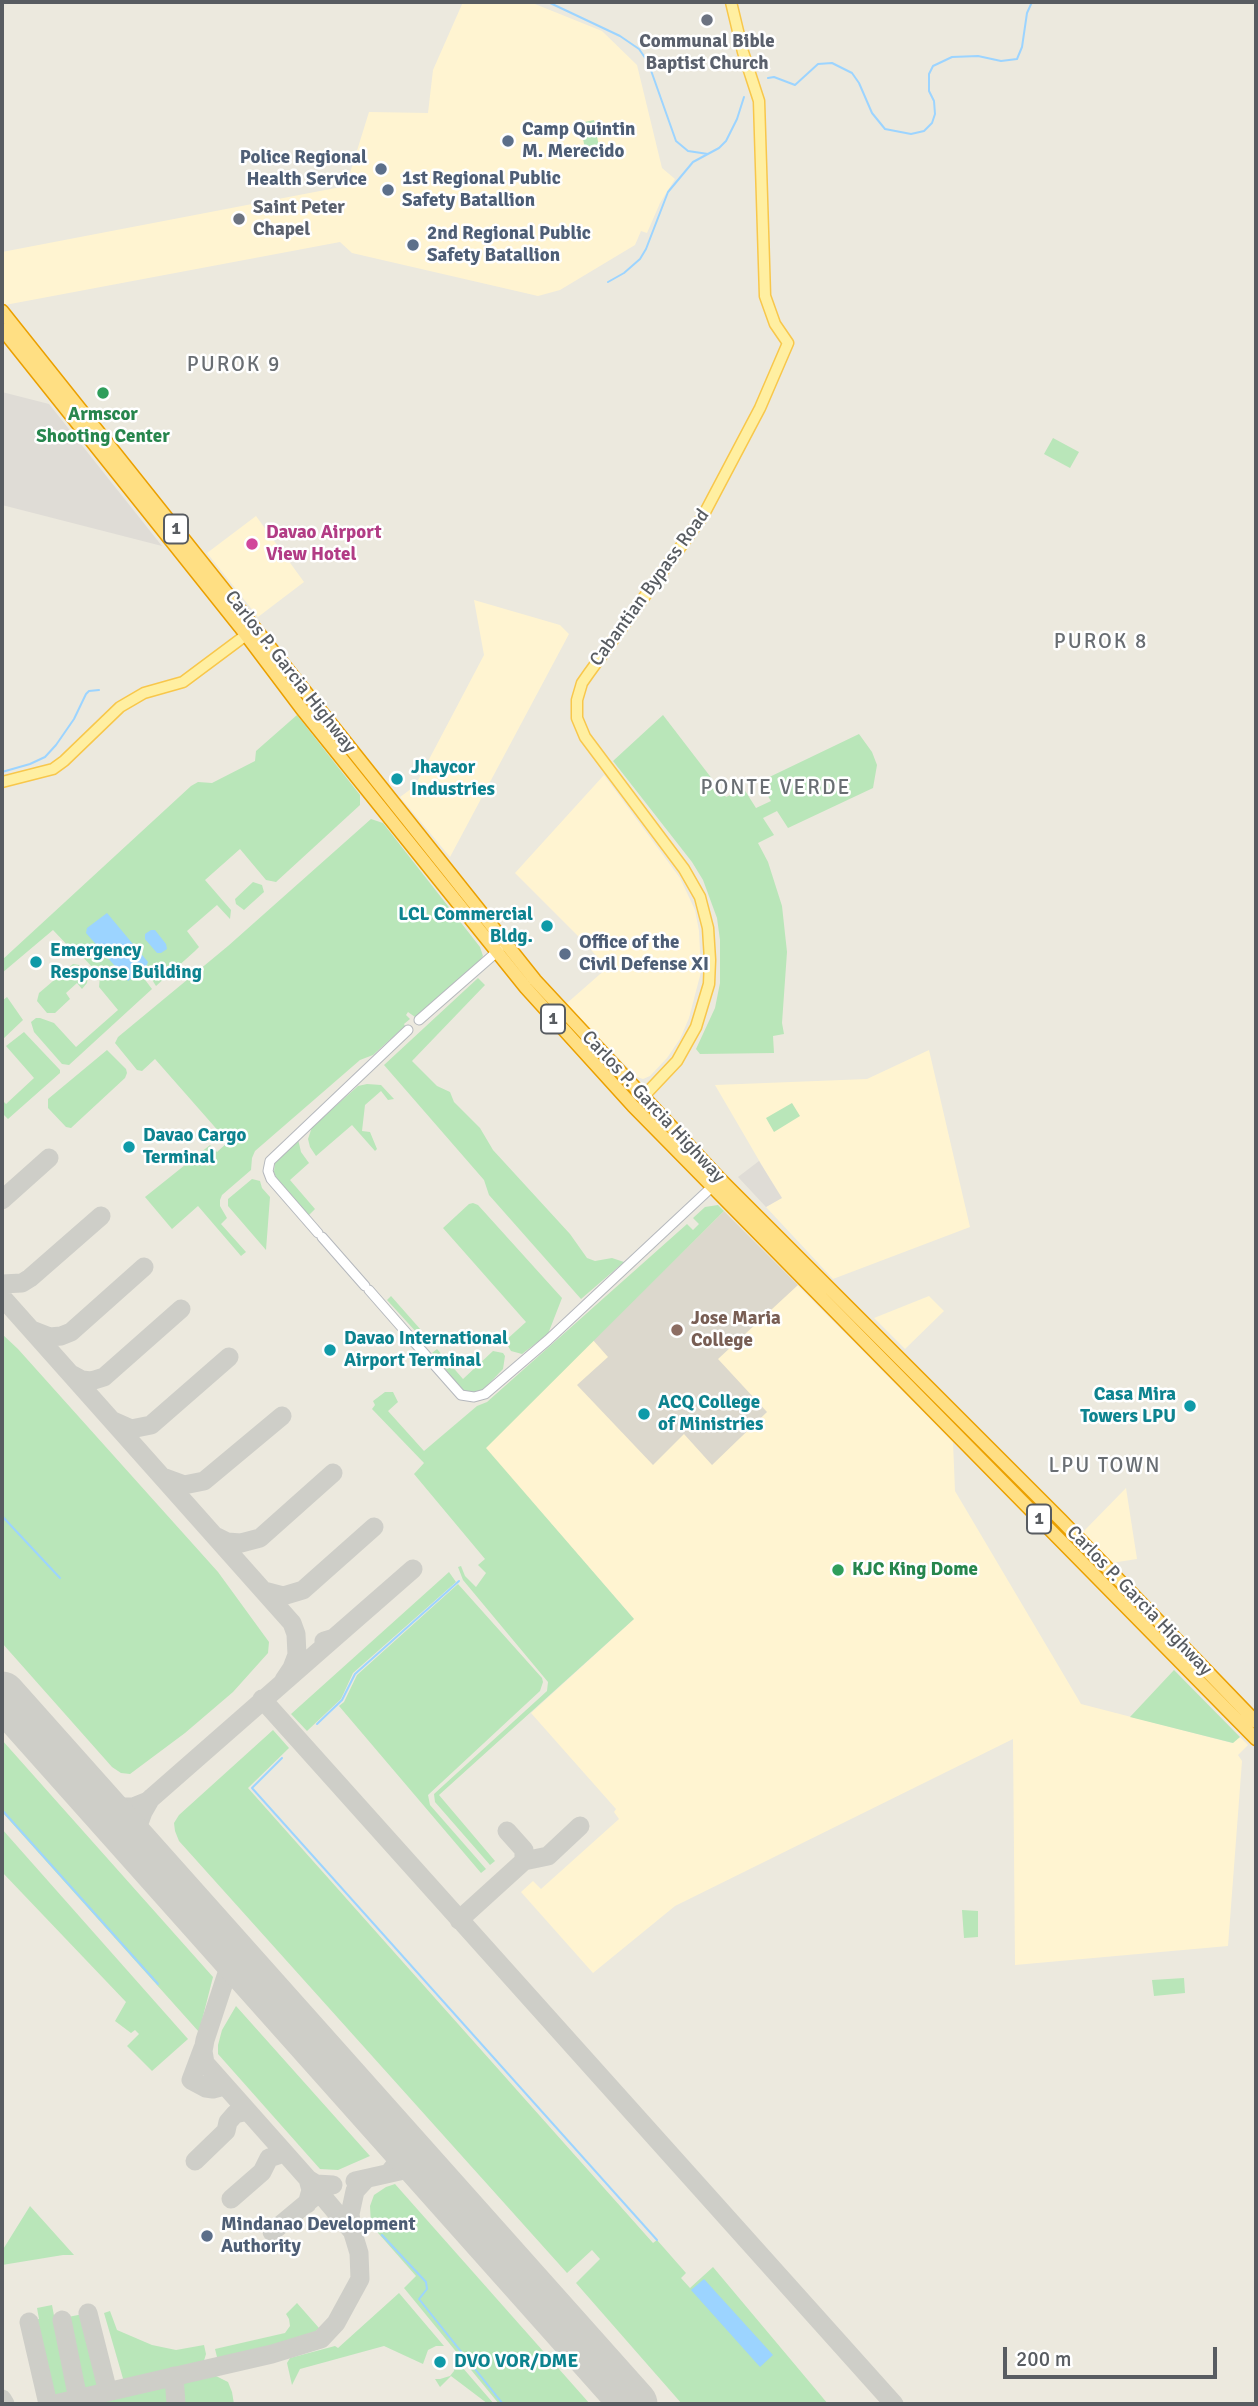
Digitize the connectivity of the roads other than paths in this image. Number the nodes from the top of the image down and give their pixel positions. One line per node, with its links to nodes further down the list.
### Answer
1 (731, 2): 14 (main road, Cabantian Bypass Road)
2 (2, 311): 4 (highway, Carlos P. Garcia Highway / 1)
3 (2, 329): 4 (highway, Carlos P. Garcia Highway / 1)
4 (221, 594): 5 (highway, Carlos P. Garcia Highway / 1); 6 (highway, Carlos P. Garcia Highway / 1)
5 (246, 635): 6 (highway, Carlos P. Garcia Highway / 1); 8 (main road)
6 (306, 704): 7 (highway, Carlos P. Garcia Highway / 1); 10 (highway, Carlos P. Garcia Highway / 1)
7 (377, 781): 9 (highway, Carlos P. Garcia Highway / 1); 10 (highway)
8 (2, 782)
9 (392, 798): 10 (highway); 11 (highway, Carlos P. Garcia Highway / 1)
10 (377, 800): 11 (highway, Carlos P. Garcia Highway / 1)
11 (501, 949): 12 (street); 14 (highway, Carlos P. Garcia Highway / 1); 15 (highway, Carlos P. Garcia Highway / 1)
12 (419, 1020)
13 (408, 1030): 15 (street)
14 (643, 1097): 15 (highway, Carlos P. Garcia Highway / 1)
15 (716, 1183): 16 (highway, Carlos P. Garcia Highway / 1)
16 (1168, 1641): 17 (highway, Carlos P. Garcia Highway / 1); 18 (highway, Carlos P. Garcia Highway / 1)
17 (1256, 1722)
18 (1256, 1739)

